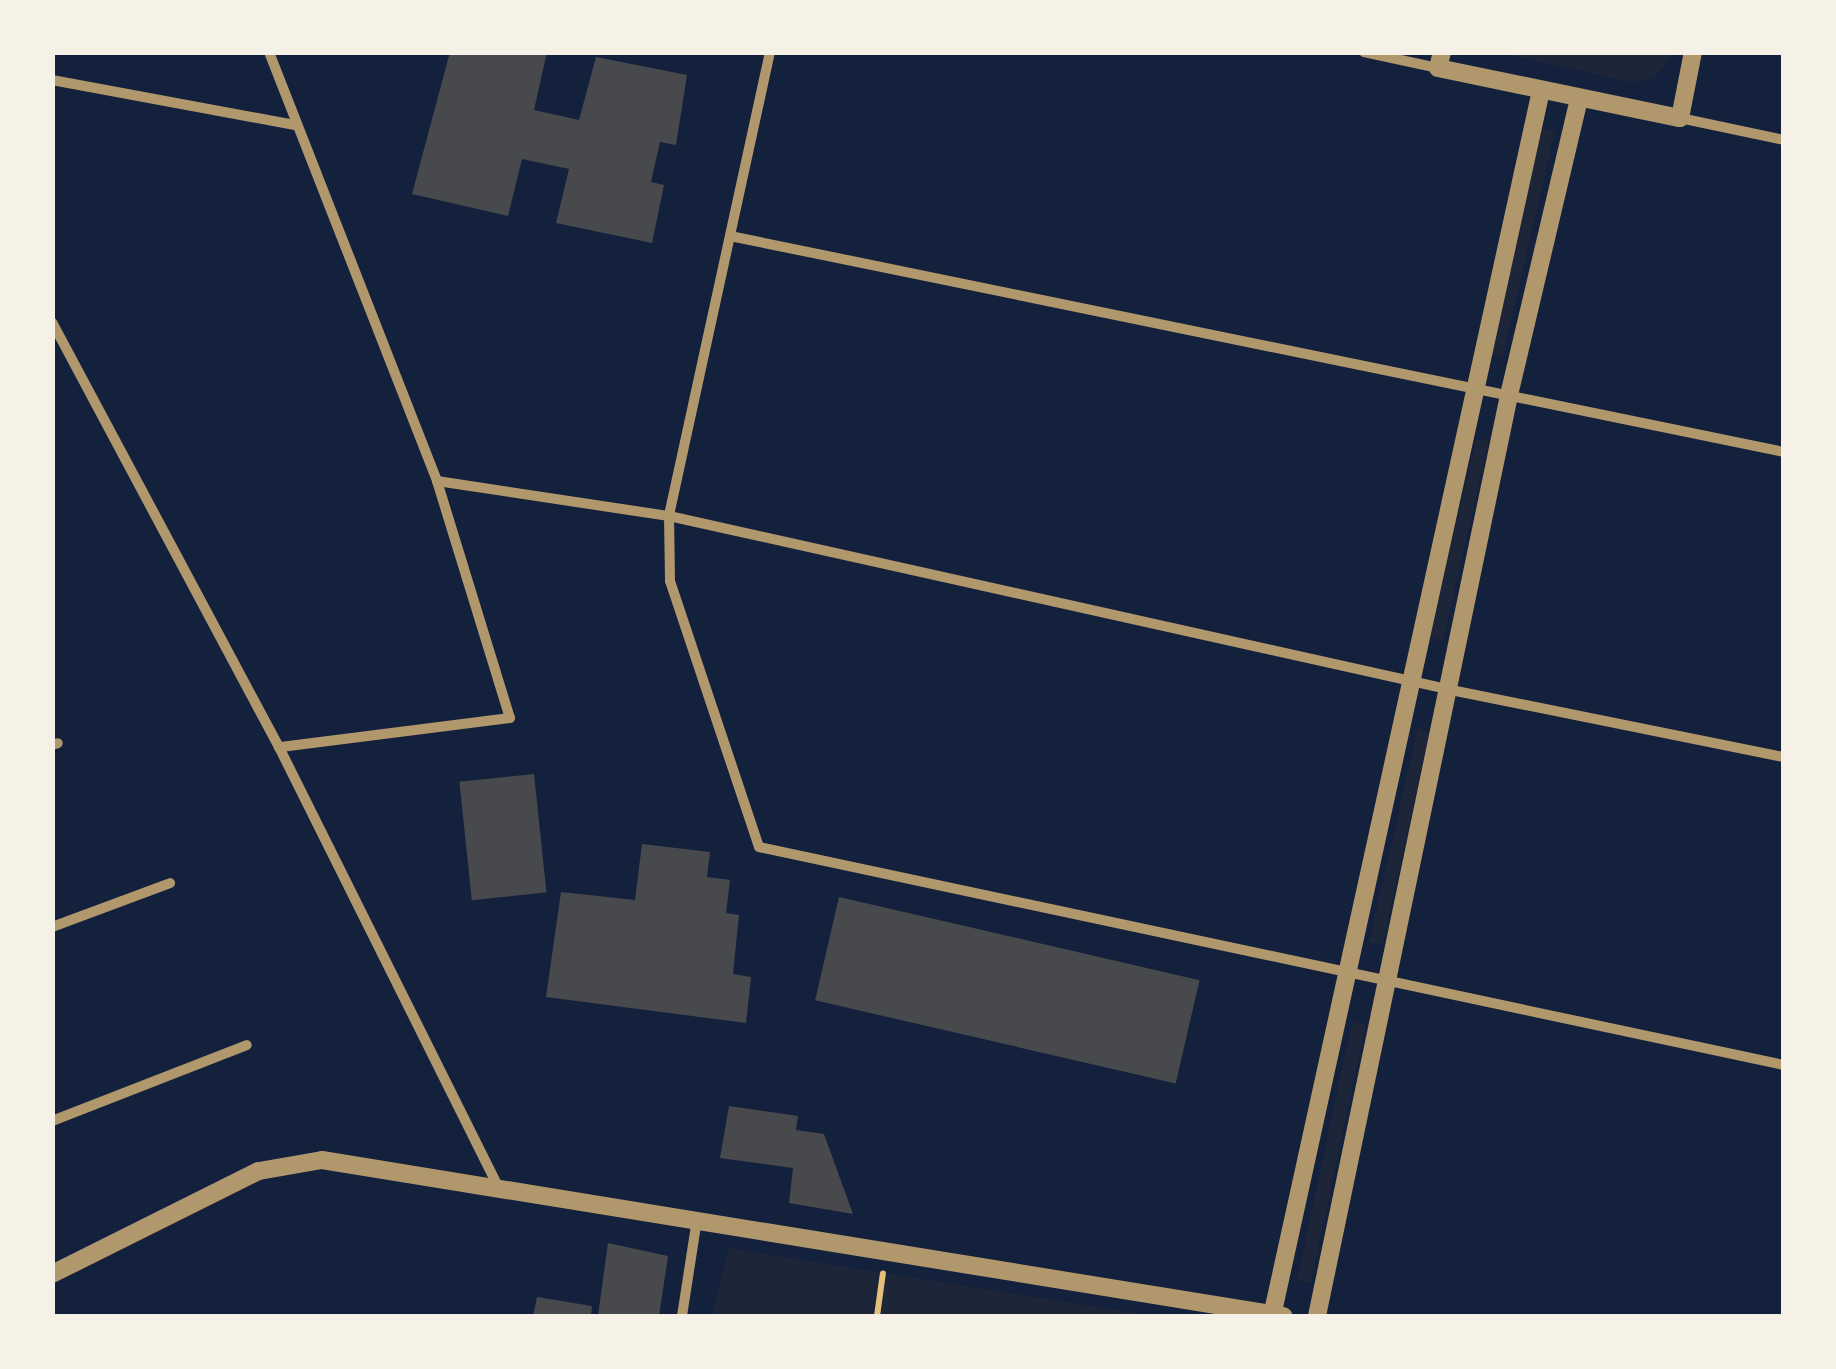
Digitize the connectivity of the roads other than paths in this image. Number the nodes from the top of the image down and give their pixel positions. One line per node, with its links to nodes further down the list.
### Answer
1 (269, 52): 10 (street)
2 (770, 52): 12 (street)
3 (1364, 52): 5 (street)
4 (1693, 52): 9 (street)
5 (1440, 60): 7 (street)
6 (52, 80): 10 (street)
7 (1541, 90): 8 (street); 14 (street)
8 (1579, 98): 9 (street); 15 (street)
9 (1680, 118): 11 (street)
10 (295, 124): 17 (street)
11 (1784, 140)
12 (730, 236): 14 (street); 18 (street)
13 (52, 322): 21 (street)
14 (1472, 385): 15 (street); 19 (street)
15 (1509, 394): 16 (street); 20 (street)
16 (1784, 452)
17 (437, 481): 18 (street); 21 (street)
18 (668, 516): 19 (street); 25 (street)
19 (1414, 681): 20 (street); 25 (street)
20 (1451, 690): 22 (street); 26 (street)
21 (279, 746): 30 (street)
22 (1784, 756)
23 (170, 883): 24 (street)
24 (52, 927)
25 (1347, 976): 26 (street); 34 (street)
26 (1390, 986): 28 (street); 35 (street)
27 (247, 1045): 29 (street)
28 (1784, 1065)
29 (52, 1121)
30 (498, 1186): 31 (street); 32 (street)
31 (697, 1219): 33 (street); 34 (street)
32 (52, 1274)
33 (682, 1316)
34 (1276, 1316)
35 (1317, 1316)

